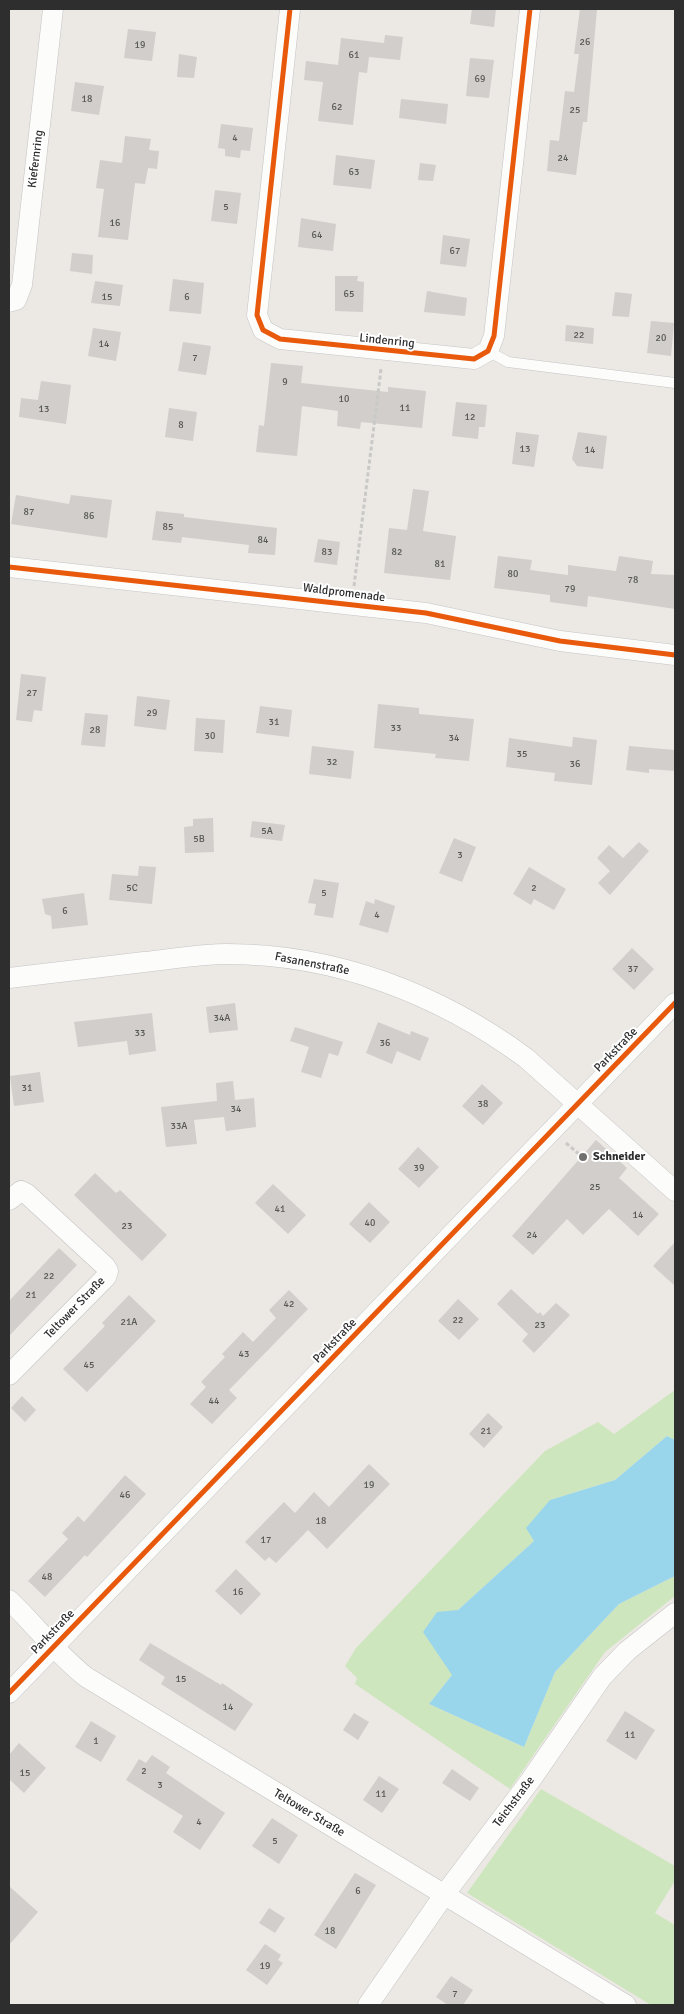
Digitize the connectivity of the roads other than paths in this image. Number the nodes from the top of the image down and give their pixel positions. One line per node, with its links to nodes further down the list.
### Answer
1 (53, 9): 4 (street, Kiefernring)
2 (290, 9): 5 (street, Lindenring)
3 (530, 9): 5 (street)
4 (9, 302)
5 (488, 351): 6 (lane)
6 (675, 383)
7 (9, 567): 8 (street, Waldpromenade)
8 (675, 655)
9 (9, 978): 11 (street, Fasanenstraße)
10 (675, 1003): 11 (street, Parkstraße)
11 (577, 1104): 12 (street, Fasanenstraße); 17 (street, Parkstraße)
12 (675, 1191)
13 (9, 1200): 14 (street, Teltower Straße)
14 (9, 1375)
15 (9, 1600): 17 (street, Teltower Straße)
16 (675, 1613): 19 (street, Teichstraße)
17 (53, 1647): 18 (street, Parkstraße); 19 (street, Teltower Straße)
18 (9, 1693)
19 (444, 1895): 20 (street, Teichstraße); 21 (street, Teltower Straße)
20 (368, 2005)
21 (626, 2005)

